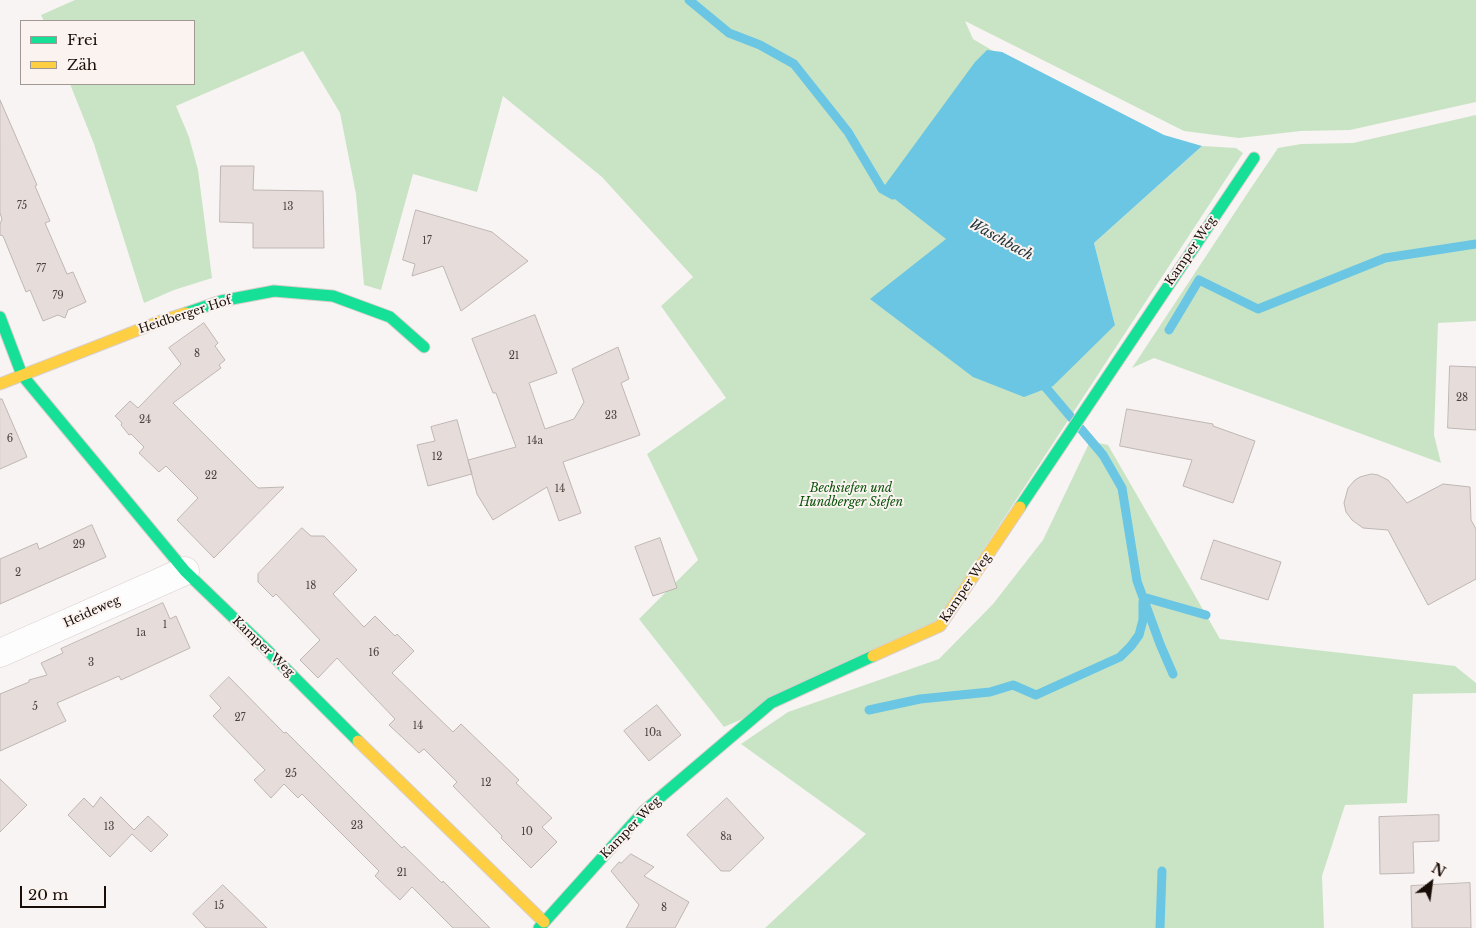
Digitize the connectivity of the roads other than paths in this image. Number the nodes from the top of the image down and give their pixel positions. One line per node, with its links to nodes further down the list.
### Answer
1 (1254, 158): 8 (street, Kamper Weg)
2 (0, 317): 4 (street, Kamper Weg)
3 (424, 347): 4 (street, Heidberger Hof)
4 (22, 375): 5 (street, Heidberger Hof); 6 (street, Kamper Weg)
5 (0, 384)
6 (185, 571): 7 (street, Heideweg); 8 (street, Kamper Weg)
7 (0, 653)
8 (542, 925)

